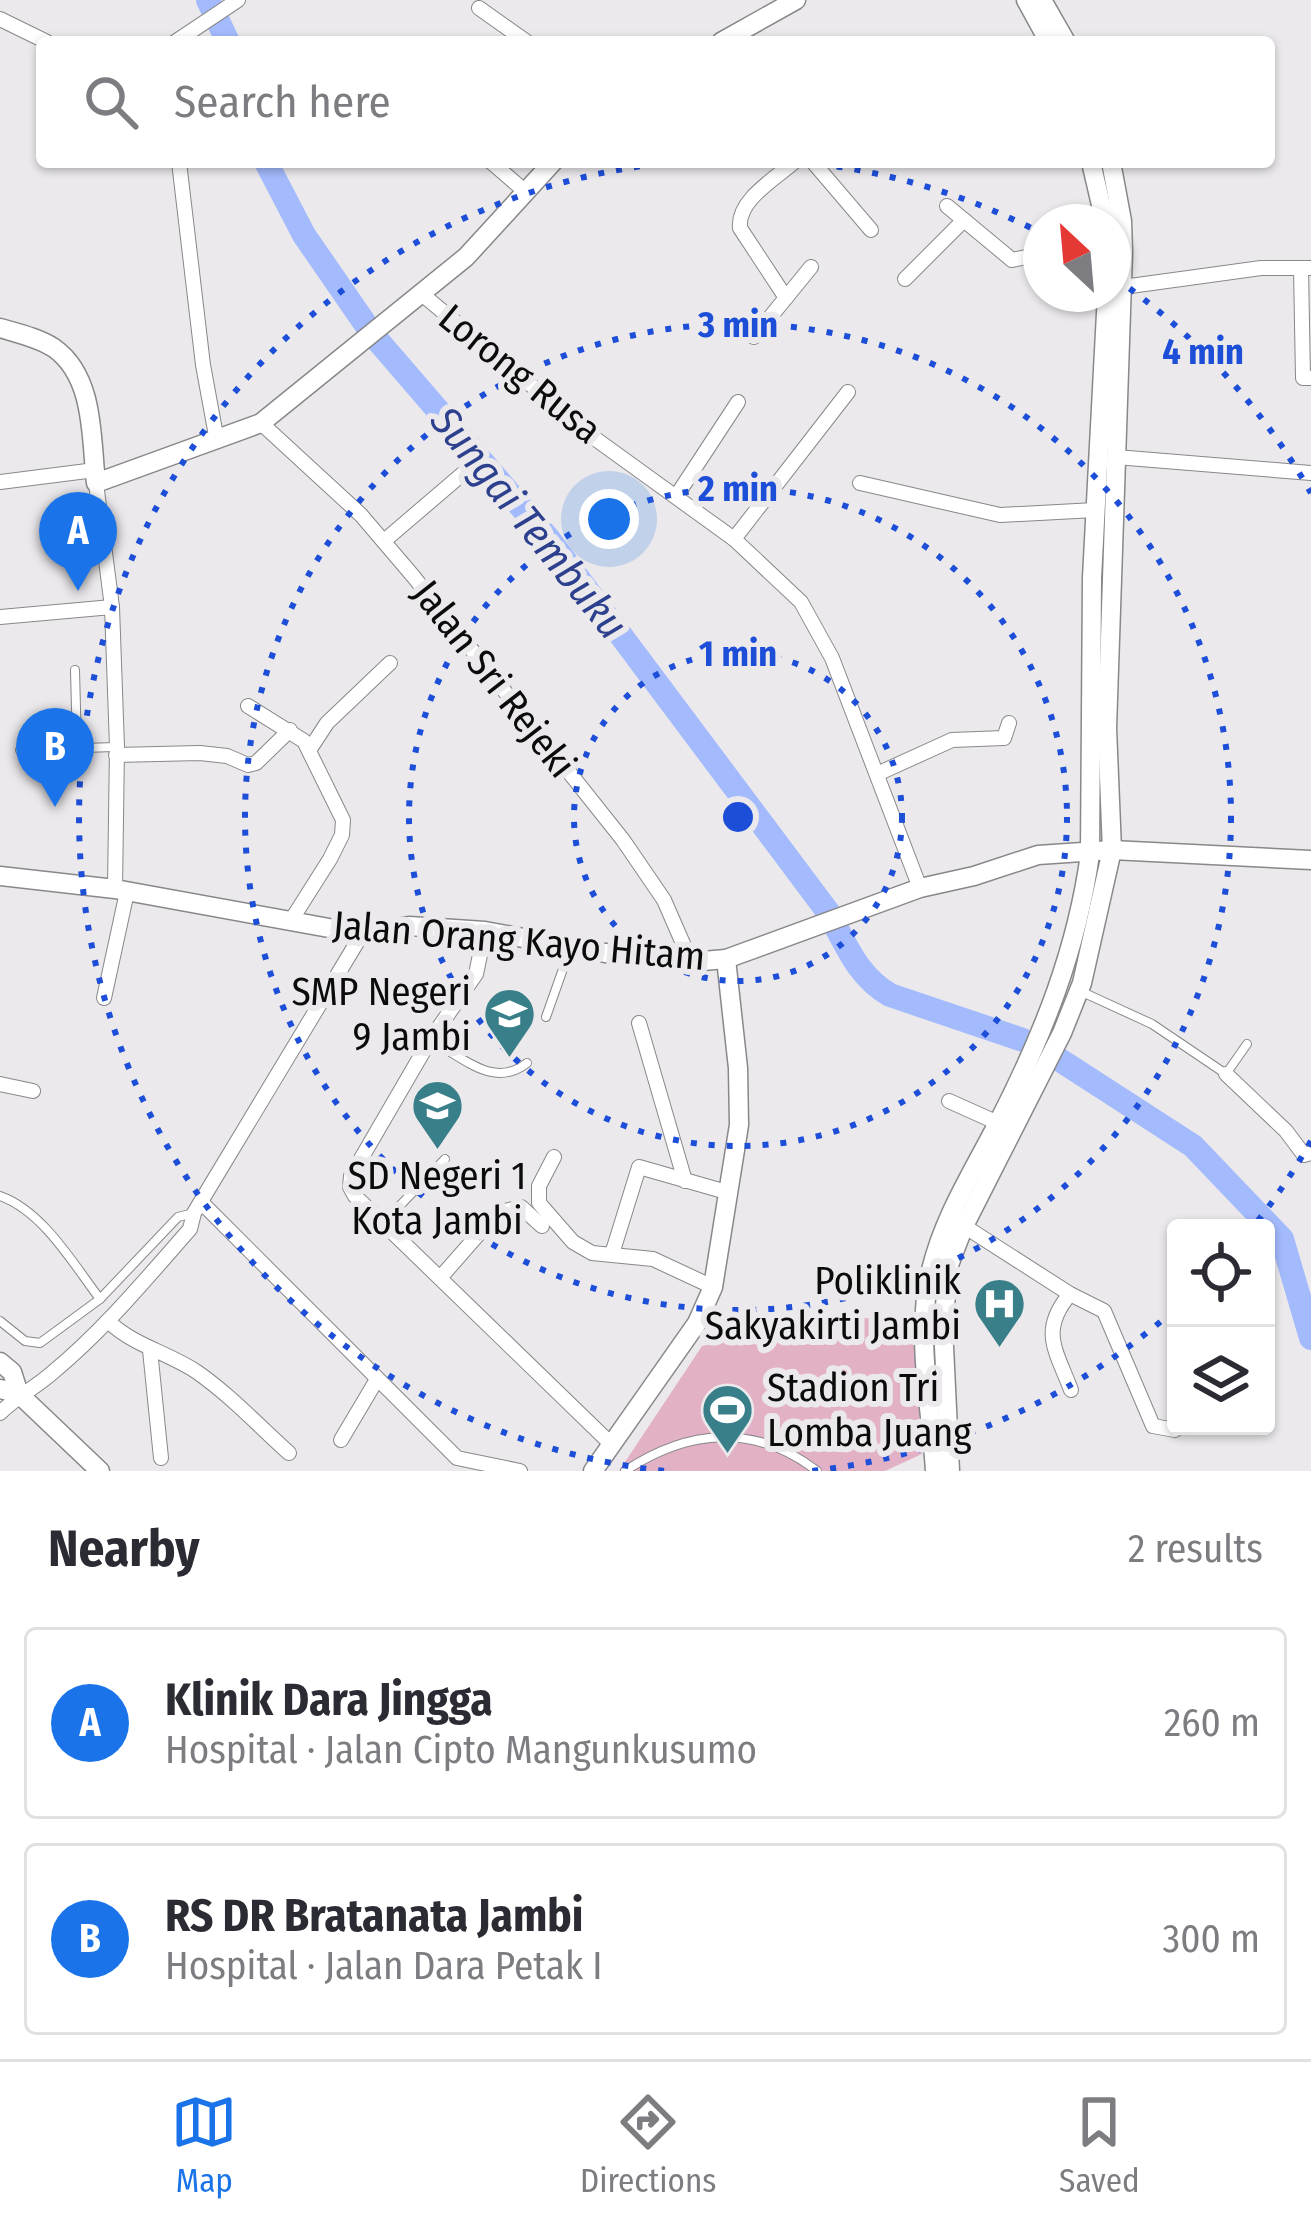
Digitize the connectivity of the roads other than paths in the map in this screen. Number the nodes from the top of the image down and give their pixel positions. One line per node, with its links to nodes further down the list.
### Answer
1 (238, 0): 7 (street)
2 (1026, 0): 10 (main road)
3 (1042, 0): 11 (main road)
4 (773, 5): 9 (main road)
5 (479, 8): 8 (street)
6 (0, 19): 12 (street)
7 (184, 36)
8 (519, 36)
9 (733, 36)
10 (1046, 36)
11 (1063, 36)
12 (36, 37)
13 (180, 168): 41 (street)
14 (498, 168): 20 (street)
15 (548, 168): 20 (main road)
16 (787, 168): 32 (street)
17 (821, 168): 25 (street)
18 (1093, 168): 21 (main road)
19 (1112, 168): 22 (main road)
20 (527, 194): 31 (main road)
21 (1101, 204)
22 (1119, 204)
23 (947, 206): 24 (street)
24 (964, 220): 26 (street); 29 (street)
25 (871, 230)
26 (1023, 258)
27 (811, 267): 32 (street)
28 (1306, 268): 30 (street); 37 (street)
29 (905, 279)
30 (1131, 288)
31 (423, 295): 40 (main road); 48 (street, Lorong Rusa)
32 (786, 298): 36 (street)
33 (1113, 312): 49 (main road)
34 (1115, 312): 42 (main road)
35 (0, 328): 45 (main road)
36 (754, 337)
37 (1311, 378)
38 (848, 392): 50 (street)
39 (738, 402): 48 (street)
40 (261, 422): 41 (main road); 51 (street, Jalan Sri Rejeki)
41 (217, 441): 45 (main road)
42 (1116, 457): 44 (street); 52 (main road)
43 (467, 470): 51 (street)
44 (1311, 472)
45 (95, 476): 46 (street); 53 (street)
46 (0, 482)
47 (860, 483): 49 (street)
48 (677, 495): 50 (street, Lorong Rusa)
49 (1095, 510): 52 (main road)
50 (734, 539): 65 (street, Lorong Rusa)
51 (384, 541): 77 (street, Jalan Sri Rejeki)
52 (1102, 576): 54 (main road)
53 (112, 607): 55 (street); 64 (street)
54 (1101, 608): 66 (main road); 67 (main road)
55 (0, 617)
56 (390, 663): 62 (street)
57 (75, 670): 61 (lane)
58 (248, 706): 60 (street)
59 (1009, 723): 65 (street)
60 (290, 730): 62 (street); 64 (street)
61 (77, 748): 63 (lane); 64 (lane)
62 (310, 749): 72 (street)
63 (20, 750)
64 (117, 751): 71 (street)
65 (877, 774): 70 (street, Lorong Rusa)
66 (1112, 850): 67 (main road, Jalan Orang Kayo Hitam); 68 (main road, Jalan Orang Kayo Hitam); 78 (main road)
67 (1090, 854): 70 (main road, Jalan Orang Kayo Hitam); 89 (main road)
68 (1311, 860)
69 (0, 876): 71 (main road, Jalan Orang Kayo Hitam)
70 (920, 888): 76 (main road, Jalan Orang Kayo Hitam)
71 (121, 891): 72 (main road, Jalan Orang Kayo Hitam); 79 (street)
72 (292, 919): 74 (main road, Jalan Orang Kayo Hitam)
73 (485, 931): 74 (main road, Jalan Orang Kayo Hitam); 75 (main road, Jalan Orang Kayo Hitam); 82 (street)
74 (362, 934): 96 (street)
75 (571, 947): 77 (main road, Jalan Orang Kayo Hitam); 80 (lane)
76 (726, 959): 77 (main road, Jalan Orang Kayo Hitam); 94 (main road)
77 (691, 962)
78 (1078, 990): 85 (lane); 99 (main road)
79 (104, 998)
80 (546, 1017)
81 (639, 1023): 93 (street)
82 (430, 1040): 84 (lane); 97 (street)
83 (1247, 1044): 85 (lane)
84 (527, 1063)
85 (1226, 1074): 90 (street)
86 (0, 1084): 87 (street)
87 (33, 1091)
88 (949, 1101): 89 (street)
89 (998, 1123): 124 (main road)
90 (1311, 1153)
91 (554, 1157): 100 (street)
92 (445, 1159): 97 (lane)
93 (685, 1180): 94 (street); 100 (street)
94 (730, 1193): 102 (main road)
95 (0, 1196): 104 (lane)
96 (198, 1208): 104 (lane); 106 (street); 109 (street)
97 (383, 1223): 101 (street)
98 (542, 1226): 101 (street)
99 (964, 1226): 103 (street); 125 (main road)
100 (612, 1254): 102 (street)
101 (440, 1278): 115 (street)
102 (713, 1286): 115 (main road)
103 (1070, 1294): 110 (street); 113 (street)
104 (100, 1299): 105 (lane)
105 (0, 1321)
106 (108, 1322): 107 (street); 111 (street)
107 (150, 1350): 116 (street); 117 (street)
108 (0, 1362): 111 (main road)
109 (376, 1381): 114 (street); 118 (street)
110 (1071, 1390)
111 (10, 1392): 112 (street); 119 (main road)
112 (0, 1413)
113 (1167, 1429)
114 (341, 1440)
115 (611, 1444): 121 (main road)
116 (289, 1453)
117 (161, 1458)
118 (454, 1465): 120 (street)
119 (100, 1471)
120 (520, 1471)
121 (593, 1471)
122 (625, 1471): 123 (lane)
123 (818, 1471)
124 (934, 1471)
125 (950, 1471)

